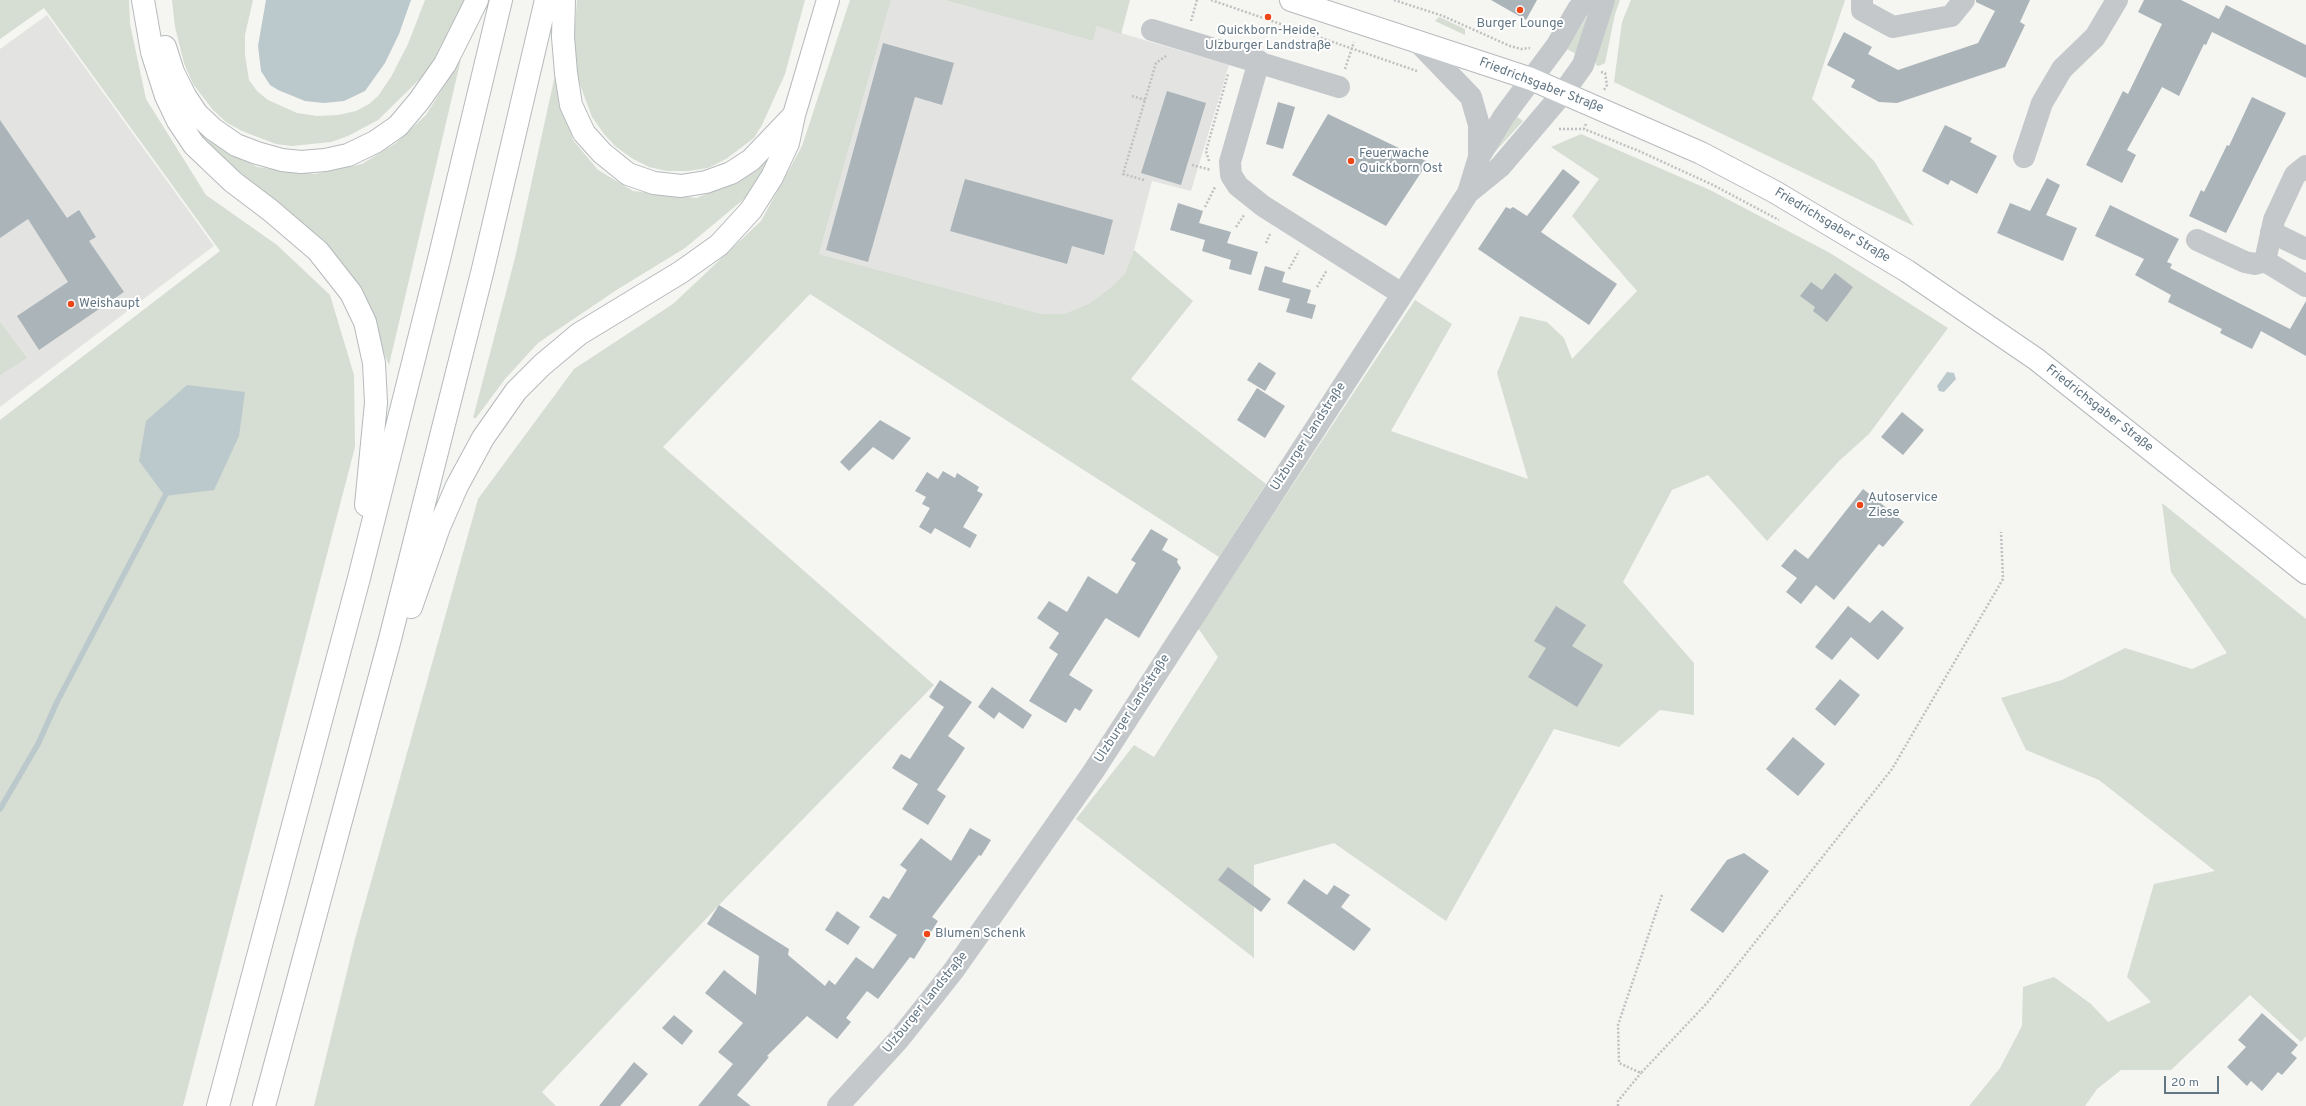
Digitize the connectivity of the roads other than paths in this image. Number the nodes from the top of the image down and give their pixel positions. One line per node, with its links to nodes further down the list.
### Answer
1 (143, 0): 32 (main road)
2 (158, 0): 3 (main road)
3 (476, 0)
4 (501, 0): 32 (main road)
5 (546, 0): 33 (main road)
6 (564, 0): 20 (main road)
7 (828, 0): 20 (main road)
8 (1291, 0): 15 (main road, Friedrichsgaber Straße)
9 (1587, 0): 17 (street, Ulzburger Landstraße)
10 (1604, 0): 19 (street, Ulzburger Landstraße)
11 (1862, 0): 12 (street)
12 (1964, 0)
13 (2117, 0): 22 (street)
14 (1152, 30): 16 (street)
15 (1417, 41): 17 (main road, Friedrichsgaber Straße); 21 (street, Ulzburger Landstraße)
16 (1259, 61): 18 (street); 30 (street)
17 (1531, 79): 19 (main road, Friedrichsgaber Straße); 21 (street, Ulzburger Landstraße)
18 (1339, 87)
19 (1563, 93): 24 (street, Ulzburger Landstraße); 31 (main road, Friedrichsgaber Straße)
20 (794, 114): 33 (main road)
21 (1479, 157): 24 (street, Ulzburger Landstraße)
22 (2024, 158)
23 (2306, 166): 25 (street)
24 (1468, 193): 30 (street, Ulzburger Landstraße)
25 (2271, 232): 27 (street); 28 (street)
26 (2197, 240): 28 (street)
27 (2306, 250): 29 (street)
28 (2265, 261): 29 (street)
29 (2298, 281)
30 (1402, 294): 36 (street, Ulzburger Landstraße)
31 (2306, 573)
32 (360, 578): 34 (main road)
33 (390, 640): 35 (main road)
34 (218, 1106)
35 (264, 1106)
36 (838, 1106)

